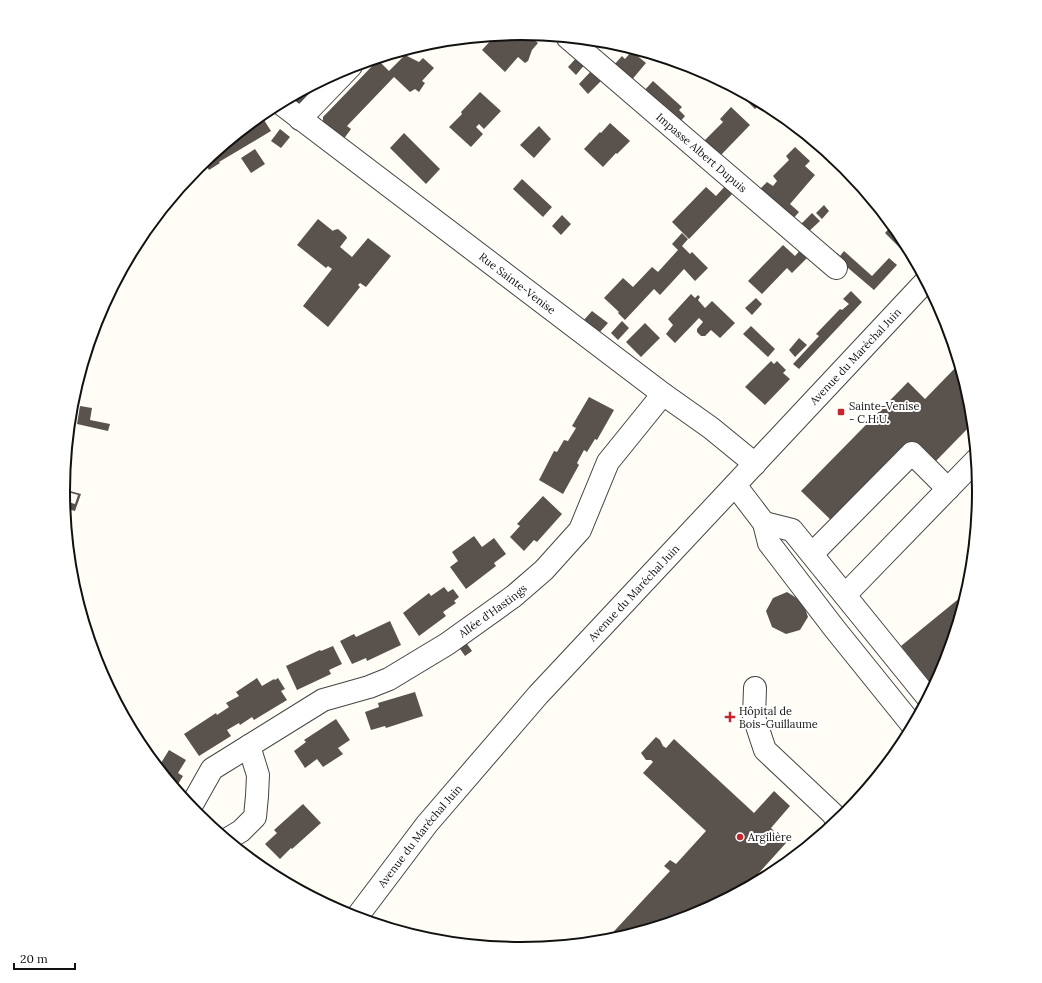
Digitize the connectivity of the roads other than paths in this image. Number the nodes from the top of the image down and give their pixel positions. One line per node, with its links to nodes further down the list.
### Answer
1 (574, 43): 5 (street, Impasse Albert Dupuis)
2 (339, 78): 4 (street)
3 (285, 107): 4 (street, Rue Sainte-Venise)
4 (300, 118): 7 (street, Rue Sainte-Venise)
5 (836, 268)
6 (922, 285): 8 (street, Avenue du Maréchal Juin)
7 (663, 394): 8 (street, Rue Sainte-Venise); 18 (street, Allée d'Hastings)
8 (755, 464): 10 (street, Avenue du Maréchal Juin)
9 (972, 464): 11 (street)
10 (735, 485): 12 (street); 22 (street, Avenue du Maréchal Juin)
11 (948, 489): 13 (street); 14 (street)
12 (764, 523): 13 (street); 17 (street)
13 (812, 554): 14 (street)
14 (845, 595): 16 (street)
15 (755, 688): 20 (street)
16 (925, 694)
17 (909, 721)
18 (249, 746): 19 (street, Allée d'Hastings); 21 (street)
19 (193, 802)
20 (834, 816)
21 (231, 837)
22 (360, 913)

